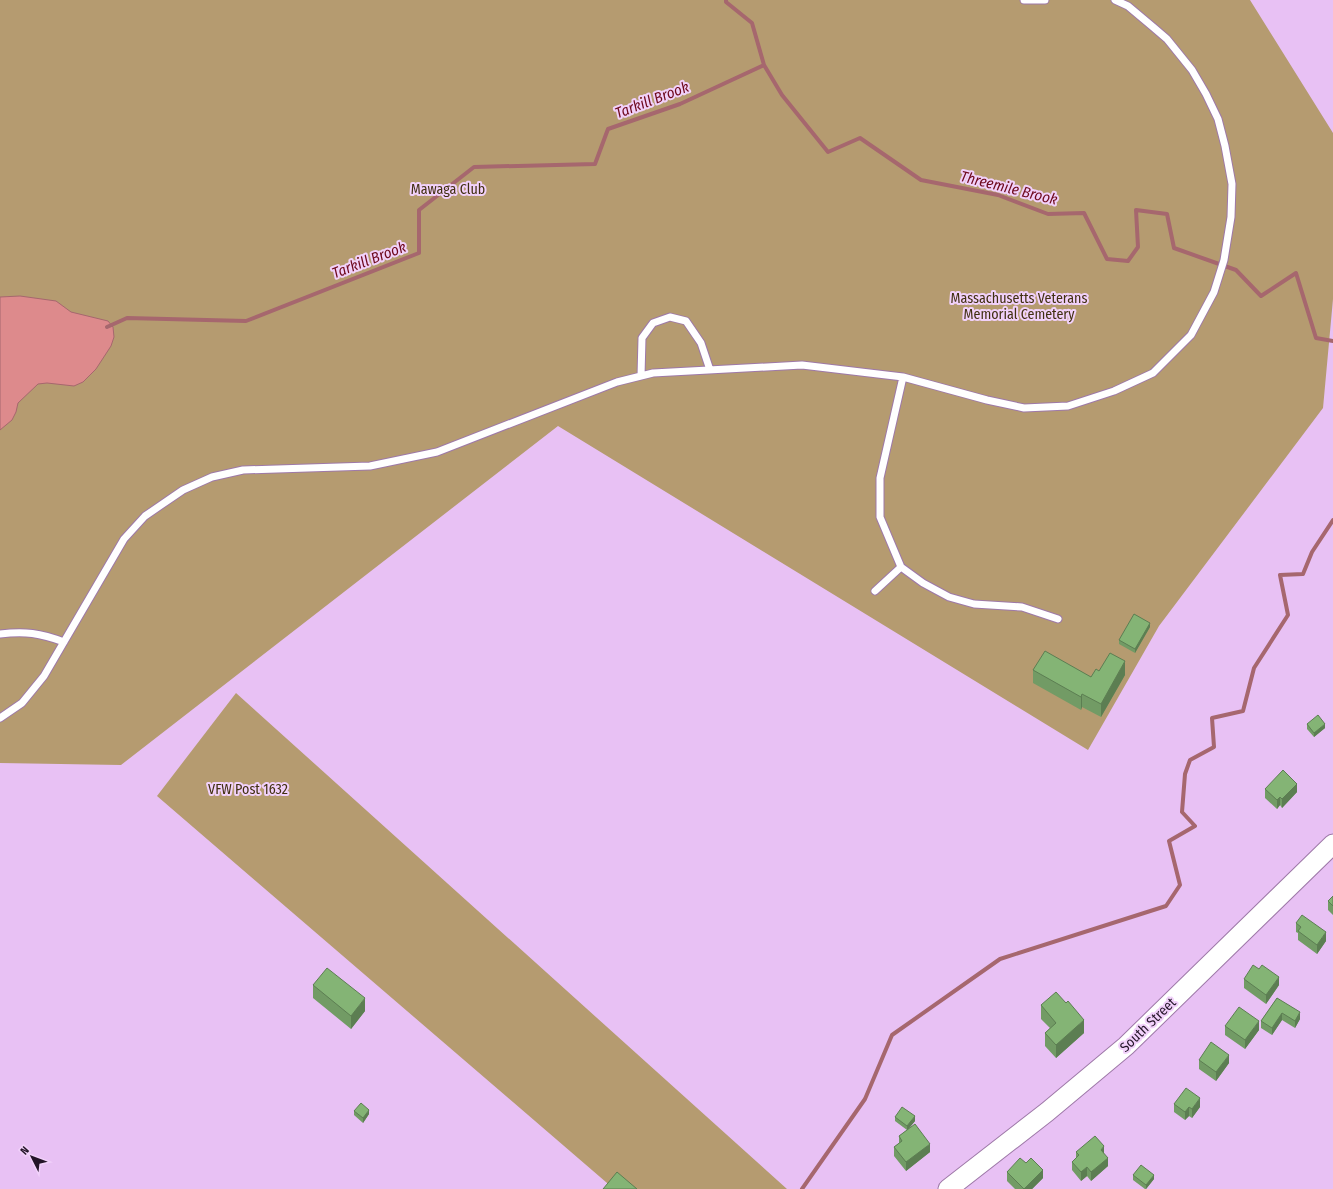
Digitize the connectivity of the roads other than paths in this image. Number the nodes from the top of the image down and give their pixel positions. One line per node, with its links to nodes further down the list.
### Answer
1 (1024, 0): 2 (lane)
2 (1045, 0)
3 (1115, 0): 4 (lane)
4 (1126, 3): 7 (lane)
5 (710, 370): 6 (lane); 6 (lane); 7 (lane)
6 (642, 376): 12 (lane)
7 (903, 377): 8 (lane)
8 (901, 567): 9 (lane); 10 (lane)
9 (874, 591)
10 (1058, 619)
11 (0, 634): 12 (lane)
12 (64, 642): 13 (lane)
13 (0, 718)
14 (1333, 844): 15 (street, South Street)
15 (948, 1189)

